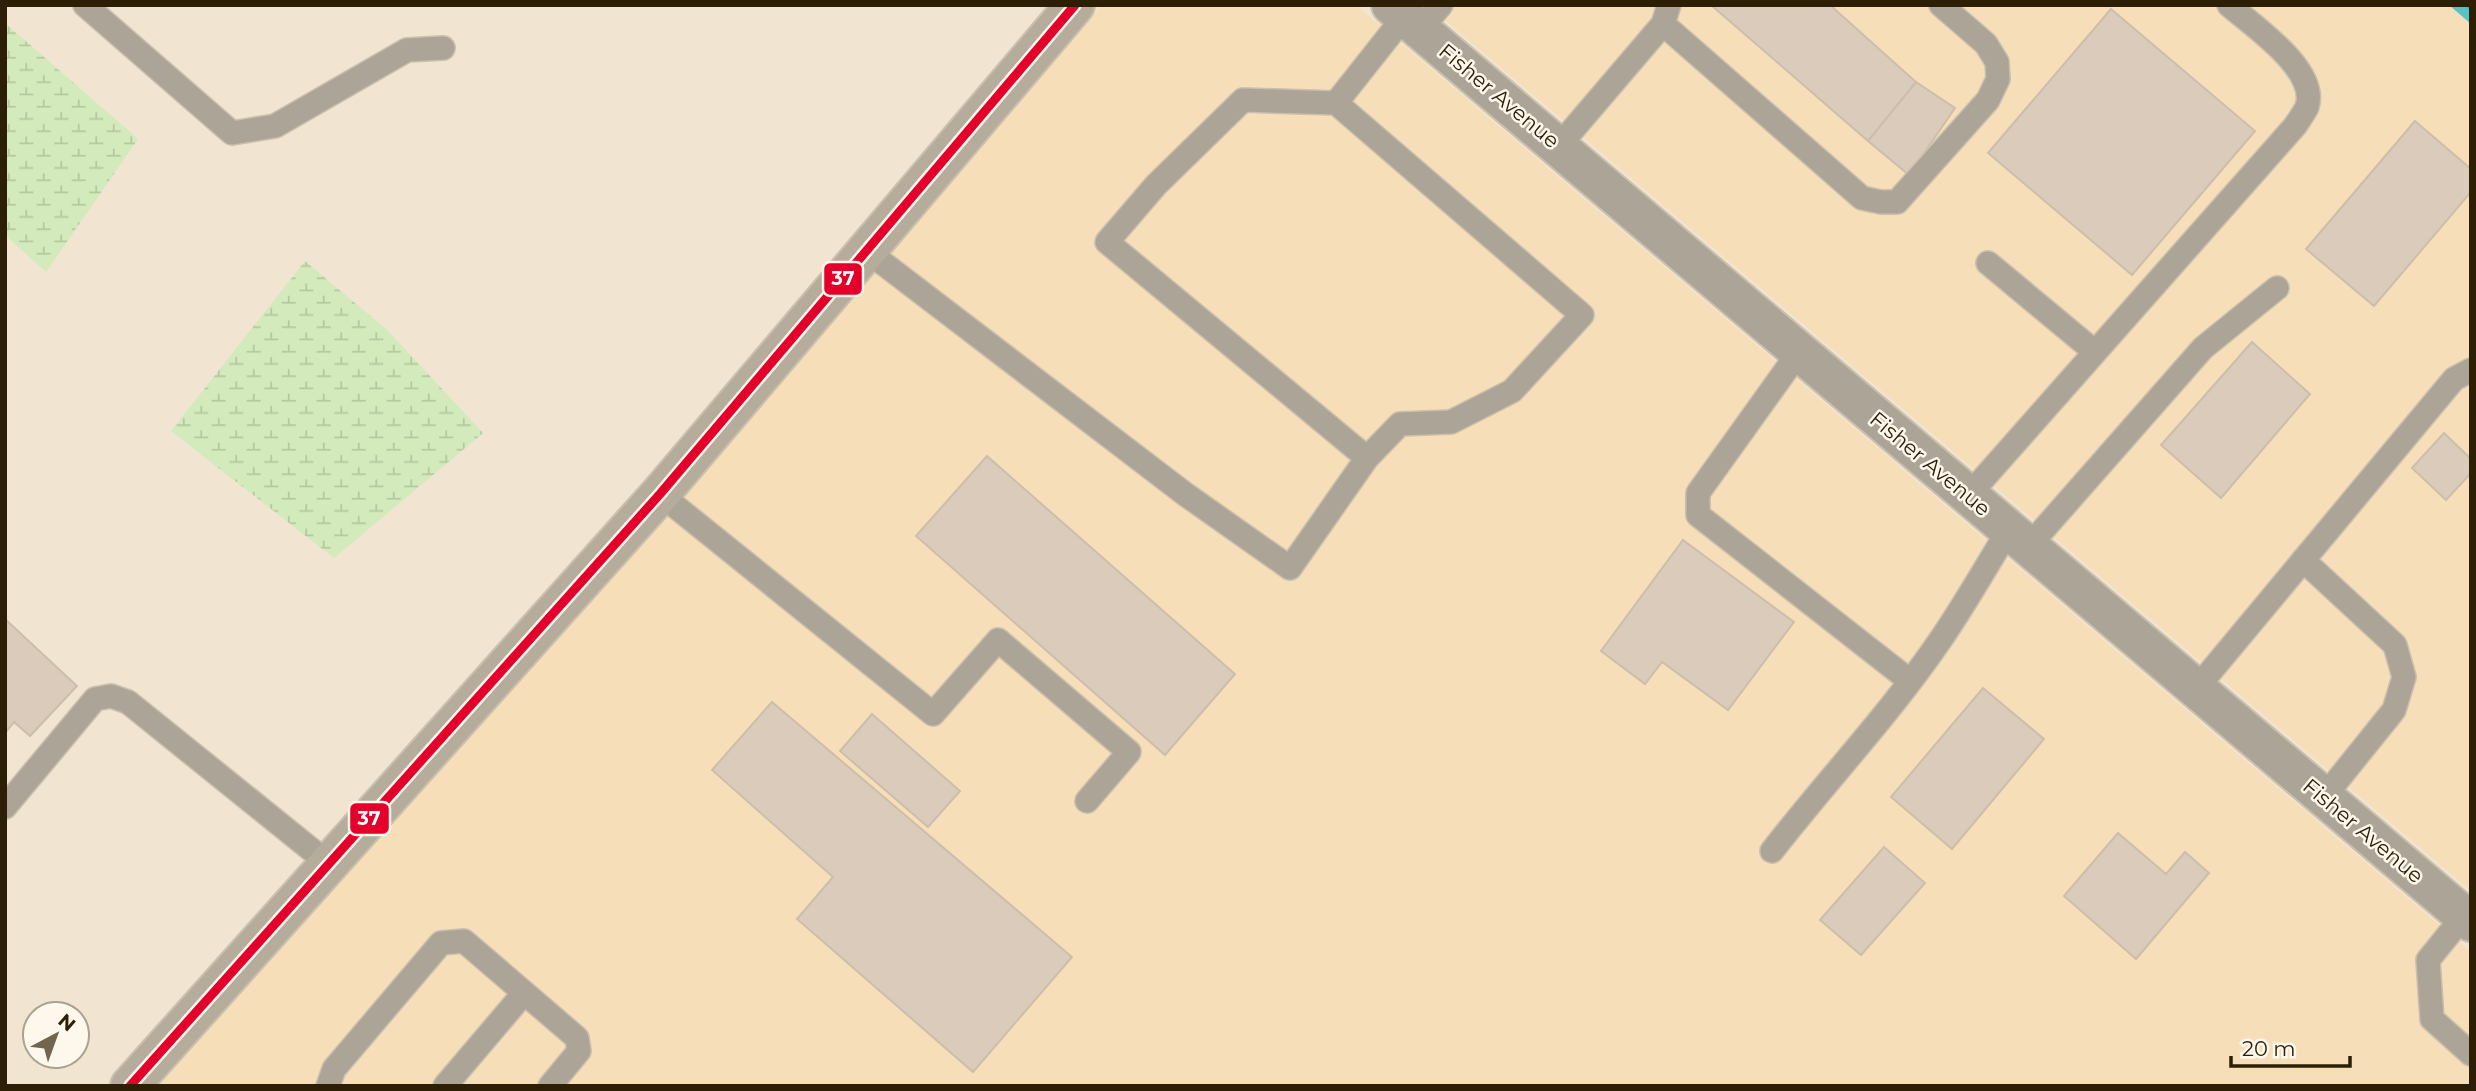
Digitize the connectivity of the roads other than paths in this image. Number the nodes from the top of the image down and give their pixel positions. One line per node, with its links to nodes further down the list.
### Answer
1 (85, 5): 7 (lane)
2 (1075, 5): 10 (street)
3 (1941, 5): 6 (lane)
4 (2229, 5): 14 (lane)
5 (1414, 14): 8 (lane); 9 (street, Fisher Avenue)
6 (1666, 15): 9 (lane)
7 (443, 48)
8 (1336, 103): 16 (lane); 16 (lane)
9 (1558, 147): 13 (street, Fisher Avenue)
10 (867, 251): 16 (lane); 17 (street)
11 (1988, 263): 14 (lane)
12 (2277, 288): 19 (lane)
13 (1799, 352): 18 (street, Fisher Avenue); 21 (lane)
14 (2095, 352): 18 (lane)
15 (2471, 370): 20 (lane)
16 (1367, 458)
17 (660, 494): 24 (lane); 27 (street)
18 (1968, 496): 19 (street, Fisher Avenue)
19 (2018, 539): 21 (lane); 22 (street, Fisher Avenue)
20 (2304, 560): 22 (lane); 23 (lane)
21 (1910, 681): 26 (lane)
22 (2196, 689): 23 (street, Fisher Avenue)
23 (2323, 797): 28 (street, Fisher Avenue)
24 (1087, 801)
25 (5, 807): 27 (lane)
26 (1772, 851)
27 (329, 864): 31 (street)
28 (2468, 915): 30 (lane)
29 (524, 993): 32 (lane); 33 (lane); 34 (lane)
30 (2471, 1054)
31 (130, 1086)
32 (328, 1086)
33 (445, 1086)
34 (550, 1086)

